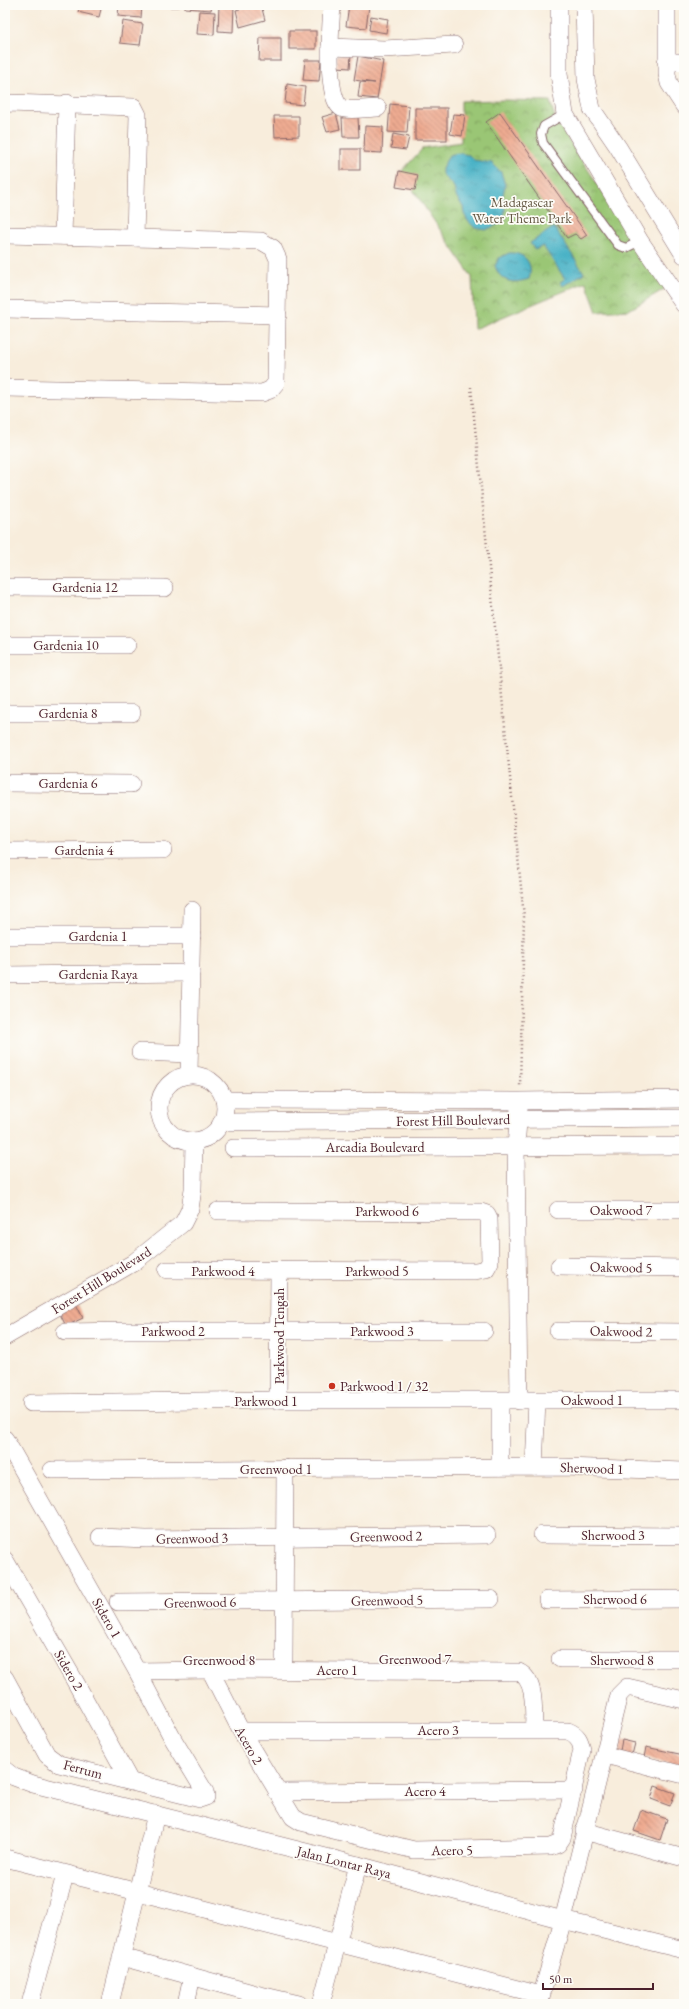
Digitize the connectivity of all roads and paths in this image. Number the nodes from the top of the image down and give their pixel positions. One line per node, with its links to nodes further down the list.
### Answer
1 (332, 5): 6 (street)
2 (559, 5): 13 (street)
3 (584, 5): 18 (street)
4 (667, 5): 7 (street)
5 (454, 45): 6 (street)
6 (330, 47): 12 (street)
7 (666, 62): 8 (street); 11 (street)
8 (684, 62)
9 (67, 103): 10 (street); 15 (street); 16 (street)
10 (5, 105)
11 (684, 106)
12 (378, 108)
13 (565, 114): 17 (street); 17 (lane)
14 (5, 235): 15 (street)
15 (63, 236): 16 (street)
16 (135, 238): 21 (street)
17 (640, 241): 19 (street)
18 (684, 255)
19 (684, 305)
20 (5, 309): 21 (street)
21 (278, 315): 22 (street)
22 (5, 388)
23 (471, 388): 44 (path)
24 (5, 587): 25 (street, Gardenia 12)
25 (165, 588)
26 (5, 645): 27 (street, Gardenia 10)
27 (127, 645)
28 (5, 713): 29 (street, Gardenia 8)
29 (132, 713)
30 (5, 783): 31 (street, Gardenia 6)
31 (131, 784)
32 (163, 850): 33 (street, Gardenia 4)
33 (5, 851)
34 (192, 910): 36 (street)
35 (5, 936): 36 (street, Gardenia 1)
36 (192, 936): 37 (street)
37 (191, 973): 38 (street, Gardenia Raya); 40 (street)
38 (5, 975)
39 (140, 1052): 40 (street)
40 (190, 1054): 41 (street)
41 (189, 1074): 43 (street); 48 (street)
42 (684, 1099): 44 (street, Forest Hill Boulevard)
43 (224, 1100): 44 (street, Forest Hill Boulevard); 47 (street)
44 (519, 1101): 46 (street)
45 (684, 1118): 46 (street, Forest Hill Boulevard)
46 (519, 1119): 47 (street, Forest Hill Boulevard); 50 (street)
47 (222, 1122): 48 (street)
48 (194, 1141): 65 (street, Forest Hill Boulevard)
49 (684, 1146): 50 (street, Arcadia Boulevard)
50 (516, 1147): 51 (street, Arcadia Boulevard); 69 (street)
51 (233, 1148)
52 (558, 1210): 53 (street, Oakwood 7)
53 (684, 1210)
54 (218, 1211): 59 (street, Parkwood 6)
55 (559, 1266): 56 (street, Oakwood 5)
56 (684, 1268)
57 (167, 1270): 58 (street, Parkwood 4)
58 (280, 1271): 59 (street, Parkwood 5); 60 (street, Parkwood Tengah)
59 (475, 1272)
60 (280, 1331): 61 (street, Parkwood 3); 63 (street, Parkwood 2); 66 (street, Parkwood Tengah)
61 (484, 1331)
62 (558, 1331): 64 (street, Oakwood 2)
63 (65, 1332)
64 (684, 1332)
65 (5, 1336)
66 (278, 1400): 68 (street, Parkwood 1); 71 (street, Parkwood 1)
67 (684, 1400): 70 (street, Oakwood 1)
68 (500, 1401): 69 (street, Oakwood 1); 73 (street)
69 (519, 1401): 70 (street, Oakwood 1)
70 (537, 1401): 74 (street)
71 (31, 1403)
72 (5, 1439): 95 (street, Sidero 1)
73 (500, 1467): 74 (street, Sherwood 1); 75 (street, Greenwood 1)
74 (534, 1467): 77 (street, Sherwood 1)
75 (285, 1468): 76 (street, Greenwood 1); 82 (street)
76 (52, 1470)
77 (684, 1471)
78 (487, 1535): 82 (street, Greenwood 2)
79 (542, 1535): 80 (street, Sherwood 3)
80 (684, 1536)
81 (100, 1537): 82 (street, Greenwood 3)
82 (285, 1537): 87 (street)
83 (5, 1560): 103 (street, Sidero 2)
84 (491, 1599): 87 (street, Greenwood 5)
85 (684, 1599): 86 (street, Sherwood 6)
86 (547, 1600)
87 (283, 1601): 88 (street, Greenwood 6); 92 (street)
88 (118, 1602)
89 (498, 1659): 92 (street, Greenwood 7)
90 (560, 1659): 93 (street, Sherwood 8)
91 (155, 1660): 92 (street, Greenwood 8)
92 (284, 1660)
93 (684, 1660)
94 (210, 1670): 95 (street, Acero 1); 98 (street, Acero 1); 99 (street, Acero 2)
95 (137, 1671): 106 (street, Sidero 1)
96 (5, 1678): 103 (street, Ferrum)
97 (684, 1700): 100 (street)
98 (534, 1730): 99 (street, Acero 3); 104 (street, Acero 3)
99 (241, 1731): 105 (street, Acero 2)
100 (605, 1754): 101 (street); 109 (street)
101 (684, 1775)
102 (8, 1777): 107 (street, Jalan Lontar Raya)
103 (130, 1781): 106 (street, Ferrum)
104 (574, 1790): 105 (street, Acero 4); 108 (street, Acero 5)
105 (277, 1792): 108 (street, Acero 2)
106 (206, 1797)
107 (156, 1814): 112 (street, Jalan Lontar Raya); 114 (street)
108 (293, 1817)
109 (584, 1831): 111 (street); 115 (street)
110 (5, 1858): 113 (street)
111 (684, 1858)
112 (358, 1865): 115 (street, Jalan Lontar Raya); 116 (street)
113 (65, 1874): 114 (street); 122 (street)
114 (138, 1892): 116 (street); 118 (street)
115 (563, 1920): 117 (street, Jalan Lontar Raya); 121 (street)
116 (337, 1943): 121 (street); 126 (street)
117 (684, 1950)
118 (122, 1957): 119 (street); 123 (street)
119 (192, 1976): 120 (street); 124 (street)
120 (255, 1999): 125 (street)
121 (540, 2002)
122 (30, 2004)
123 (110, 2004)
124 (186, 2004)
125 (299, 2004)
126 (321, 2004)

